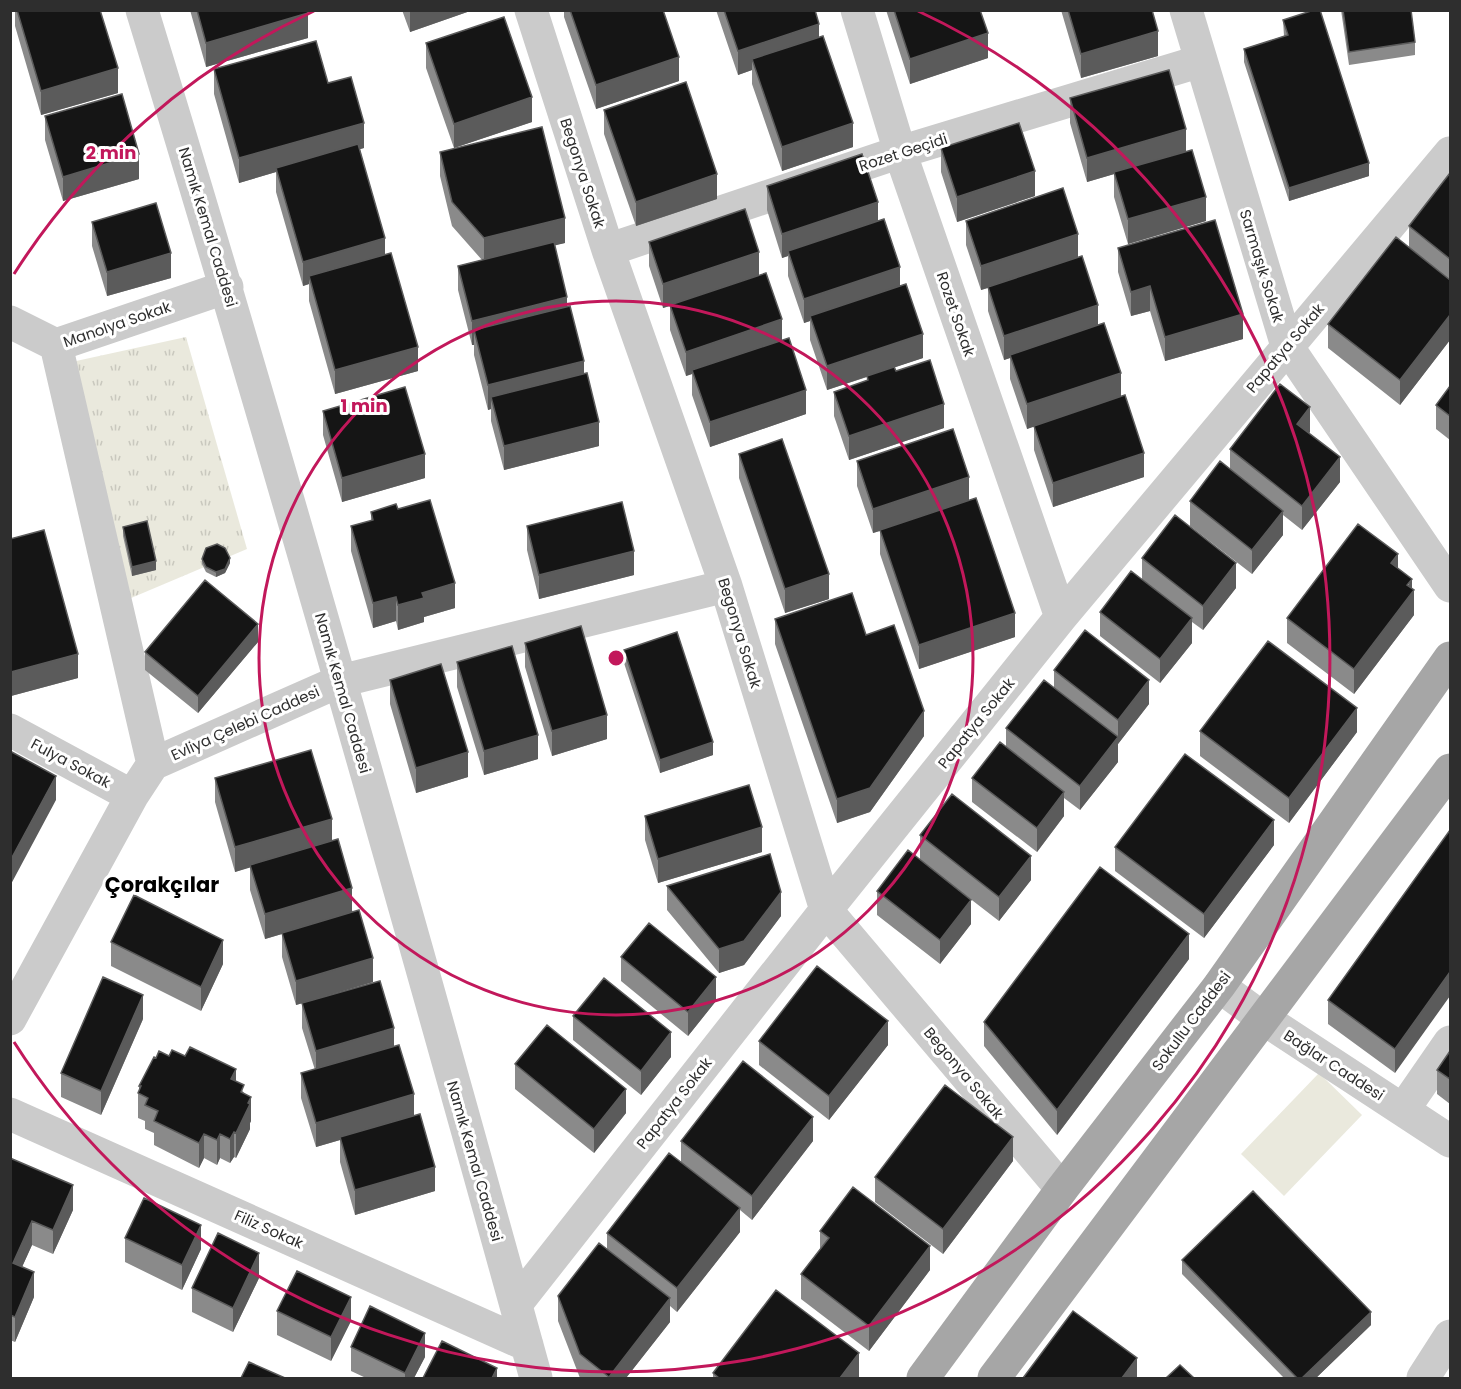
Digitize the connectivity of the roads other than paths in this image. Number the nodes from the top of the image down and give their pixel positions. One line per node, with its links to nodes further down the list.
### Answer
1 (142, 10): 9 (street, Namık Kemal Caddesi)
2 (531, 10): 8 (street, Begonya Sokak)
3 (857, 10): 6 (street, Rozet Sokak)
4 (1186, 10): 5 (street, Sarmaşık Sokak)
5 (1201, 61): 6 (street, Rozet Geçidi); 12 (street, Sarmaşık Sokak)
6 (900, 152): 8 (street, Rozet Geçidi); 15 (street, Rozet Sokak)
7 (1450, 153): 12 (street, Papatya Sokak)
8 (608, 250): 13 (street, Begonya Sokak)
9 (227, 287): 11 (street, Manolya Sokak); 17 (street, Namık Kemal Caddesi)
10 (10, 322): 11 (street, Manolya Sokak)
11 (56, 345): 19 (street)
12 (1287, 346): 14 (street, Sarmaşık Sokak); 15 (street, Papatya Sokak)
13 (726, 586): 17 (street, Evliya Çelebi Caddesi); 22 (street, Begonya Sokak)
14 (1450, 586)
15 (1061, 617): 22 (street, Papatya Sokak)
16 (1450, 658): 23 (main road, Sokullu Caddesi)
17 (340, 681): 19 (street, Evliya Çelebi Caddesi); 31 (street, Namık Kemal Caddesi)
18 (10, 730): 21 (street, Fulya Sokak)
19 (153, 764): 21 (street, Evliya Çelebi Caddesi)
20 (1450, 770): 25 (main road)
21 (132, 796): 24 (street, Evliya Çelebi Caddesi)
22 (826, 910): 30 (street, Begonya Sokak); 31 (street, Papatya Sokak)
23 (1219, 986): 25 (street, Bağlar Caddesi); 30 (main road, Sokullu Caddesi)
24 (10, 1019)
25 (1264, 1019): 27 (street, Bağlar Caddesi); 35 (main road)
26 (1450, 1042): 27 (street)
27 (1403, 1110): 29 (street, Bağlar Caddesi)
28 (10, 1114): 32 (street, Filiz Sokak)
29 (1450, 1141)
30 (1062, 1189): 34 (main road, Sokullu Caddesi)
31 (516, 1304): 32 (street, Namık Kemal Caddesi)
32 (527, 1345): 33 (street, Namık Kemal Caddesi)
33 (536, 1378)
34 (923, 1378)
35 (994, 1378)

